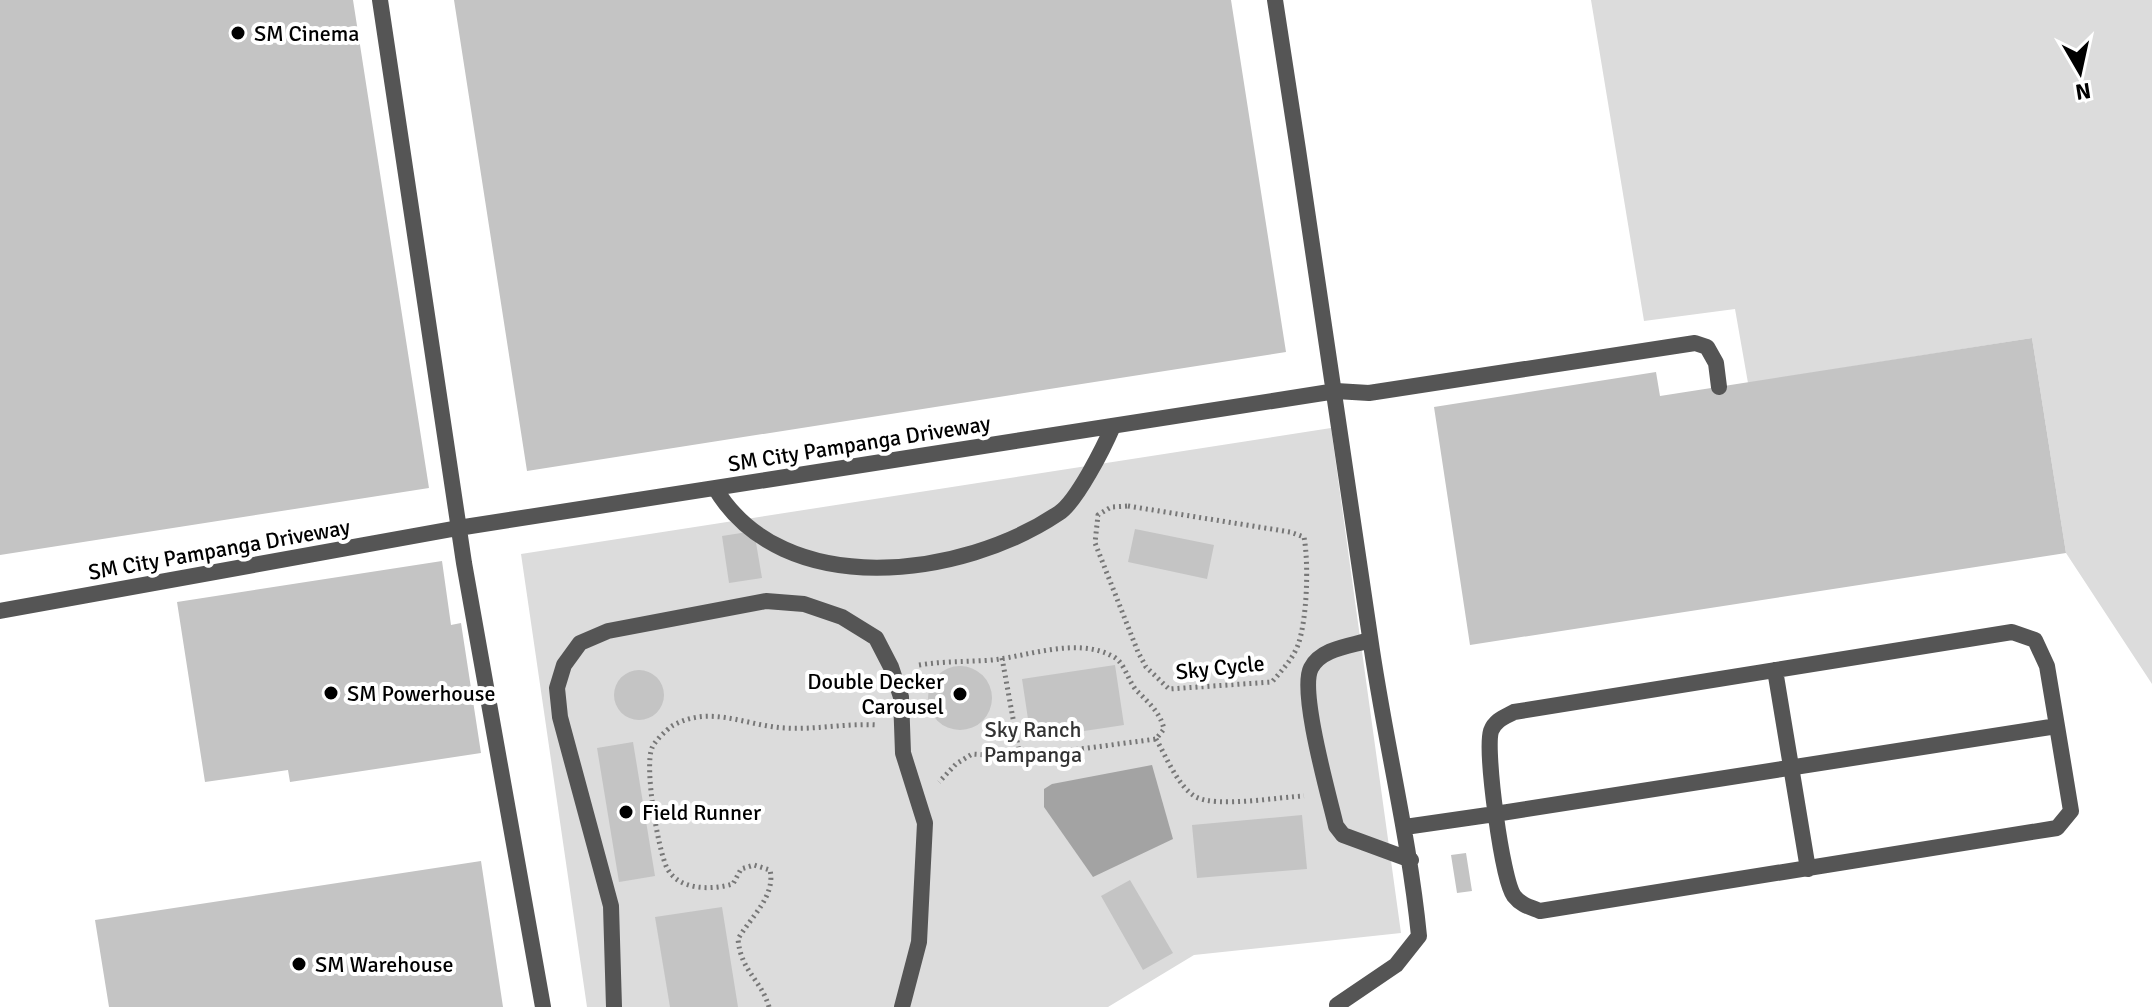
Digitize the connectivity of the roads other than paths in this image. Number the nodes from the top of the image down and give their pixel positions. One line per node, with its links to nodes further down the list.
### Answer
1 (380, 0): 7 (lane)
2 (1275, 0): 4 (lane)
3 (1719, 387): 4 (lane, SM City Pampanga Driveway)
4 (1336, 391): 5 (lane, SM City Pampanga Driveway); 9 (lane)
5 (1113, 426): 6 (lane, SM City Pampanga Driveway); 6 (lane)
6 (715, 488): 7 (lane, SM City Pampanga Driveway)
7 (458, 528): 8 (lane, SM City Pampanga Driveway); 18 (lane)
8 (0, 611)
9 (1370, 640): 14 (lane); 15 (lane)
10 (1775, 670): 11 (lane); 12 (lane); 13 (lane)
11 (2057, 726): 12 (lane); 16 (lane)
12 (1791, 767): 13 (lane); 16 (lane)
13 (1495, 814): 14 (lane); 16 (lane)
14 (1405, 827): 15 (lane)
15 (1411, 860): 17 (lane)
16 (1808, 869)
17 (1337, 1006)
18 (543, 1007)
19 (614, 1007): 20 (lane)
20 (902, 1007)

